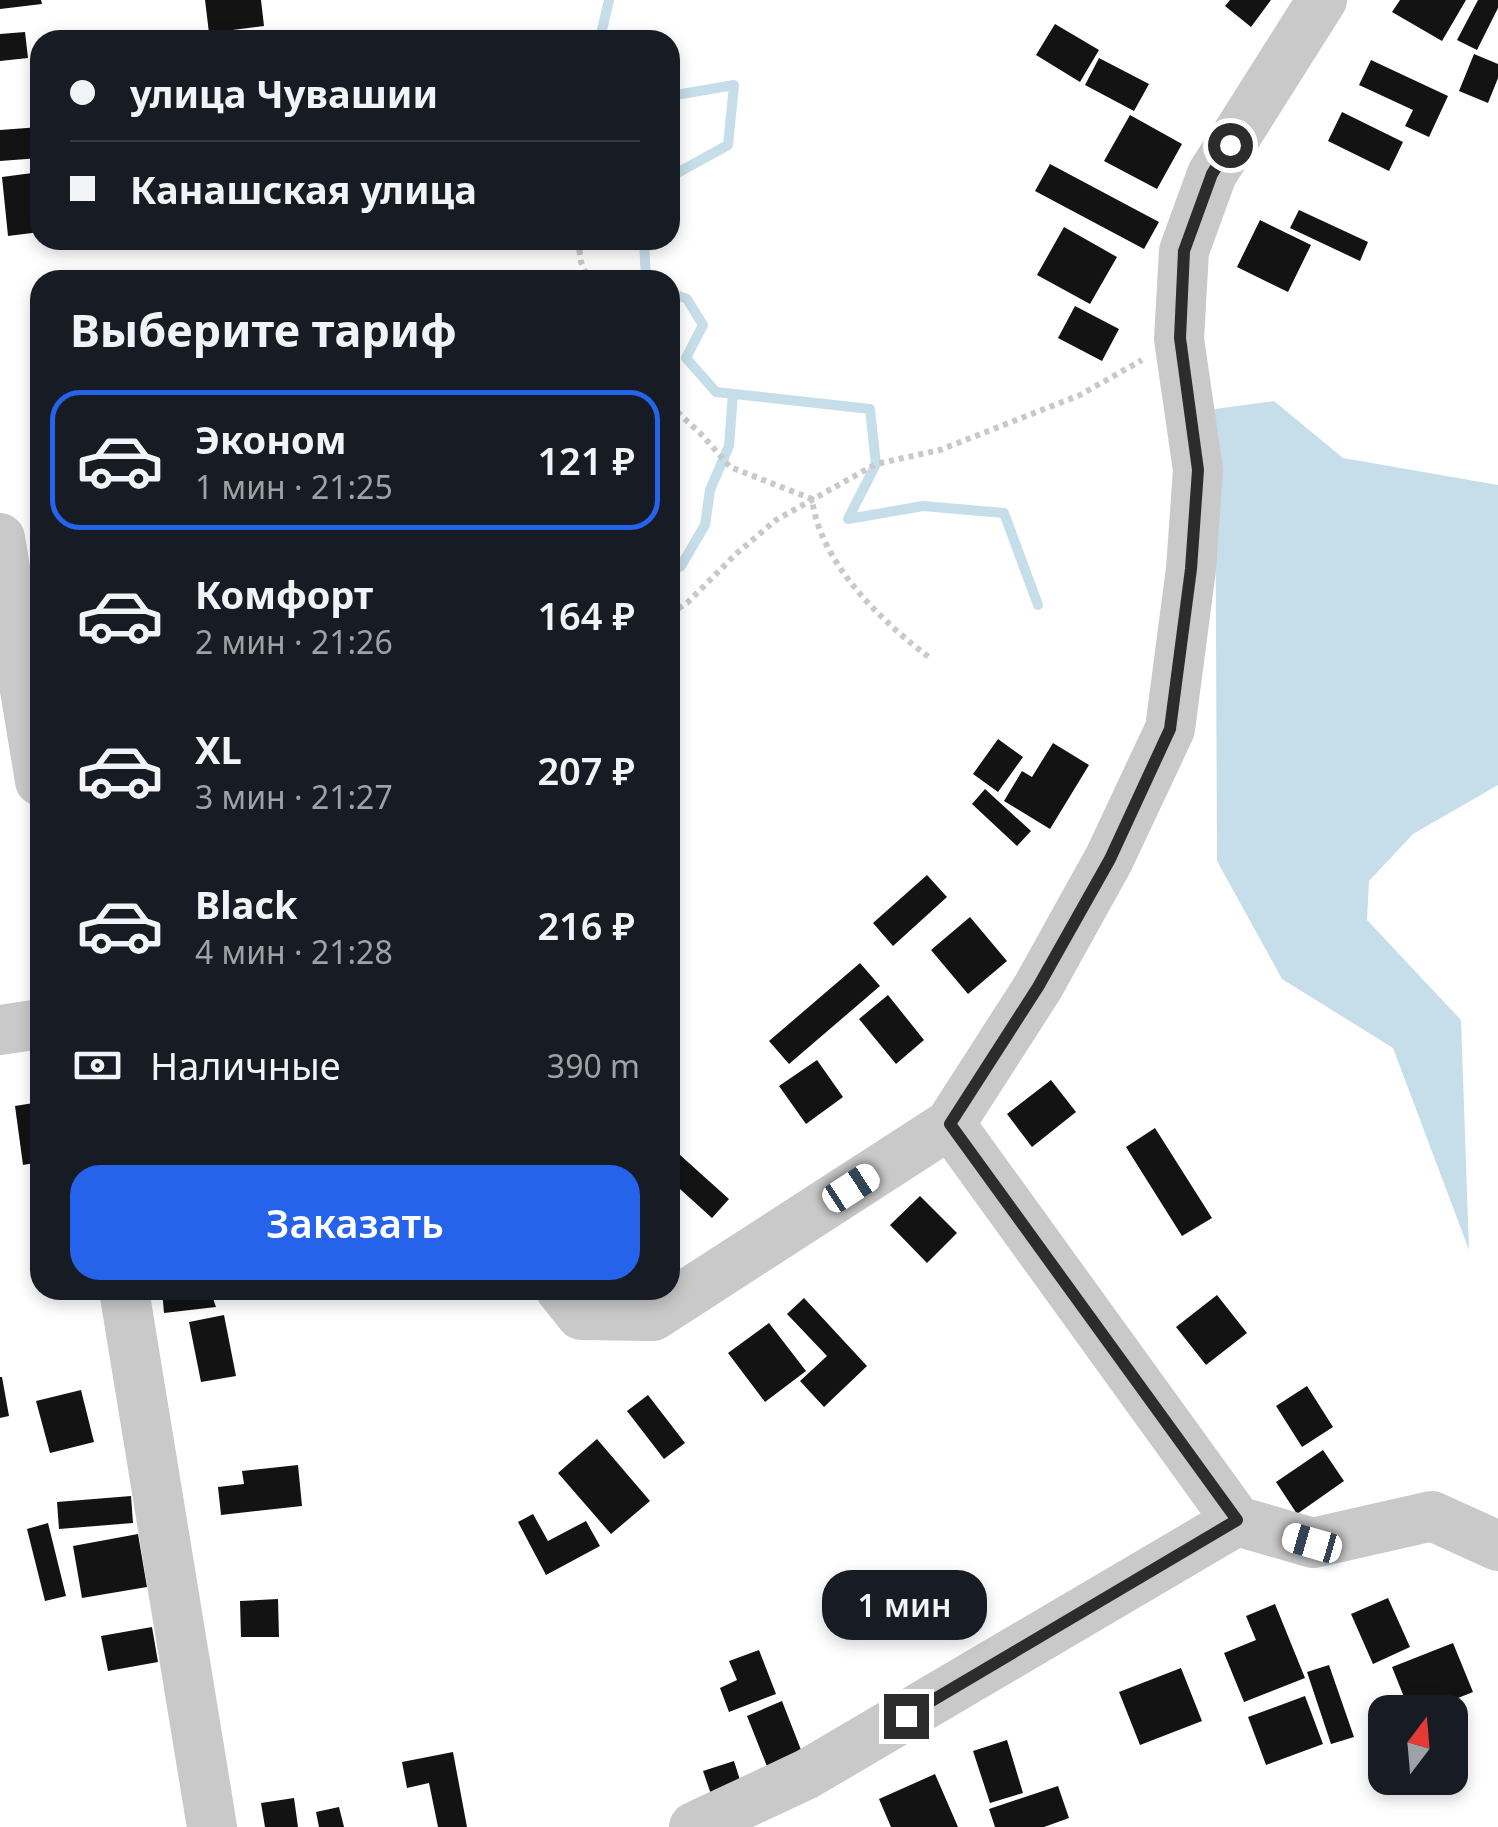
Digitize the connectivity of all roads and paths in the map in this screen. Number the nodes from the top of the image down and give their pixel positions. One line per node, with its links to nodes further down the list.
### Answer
1 (1322, 0): 2 (street)
2 (1180, 338): 4 (path); 11 (street)
3 (680, 414): 4 (path)
4 (812, 499): 6 (path); 7 (path)
5 (0, 538): 8 (street)
6 (680, 607)
7 (930, 658)
8 (30, 720)
9 (30, 1026): 10 (street)
10 (0, 1030)
11 (950, 1124): 12 (street); 16 (street)
12 (680, 1299)
13 (126, 1300): 18 (street)
14 (569, 1300): 15 (street)
15 (678, 1300)
16 (1237, 1520): 17 (street); 19 (street)
17 (1498, 1546)
18 (212, 1827)
19 (694, 1827)

